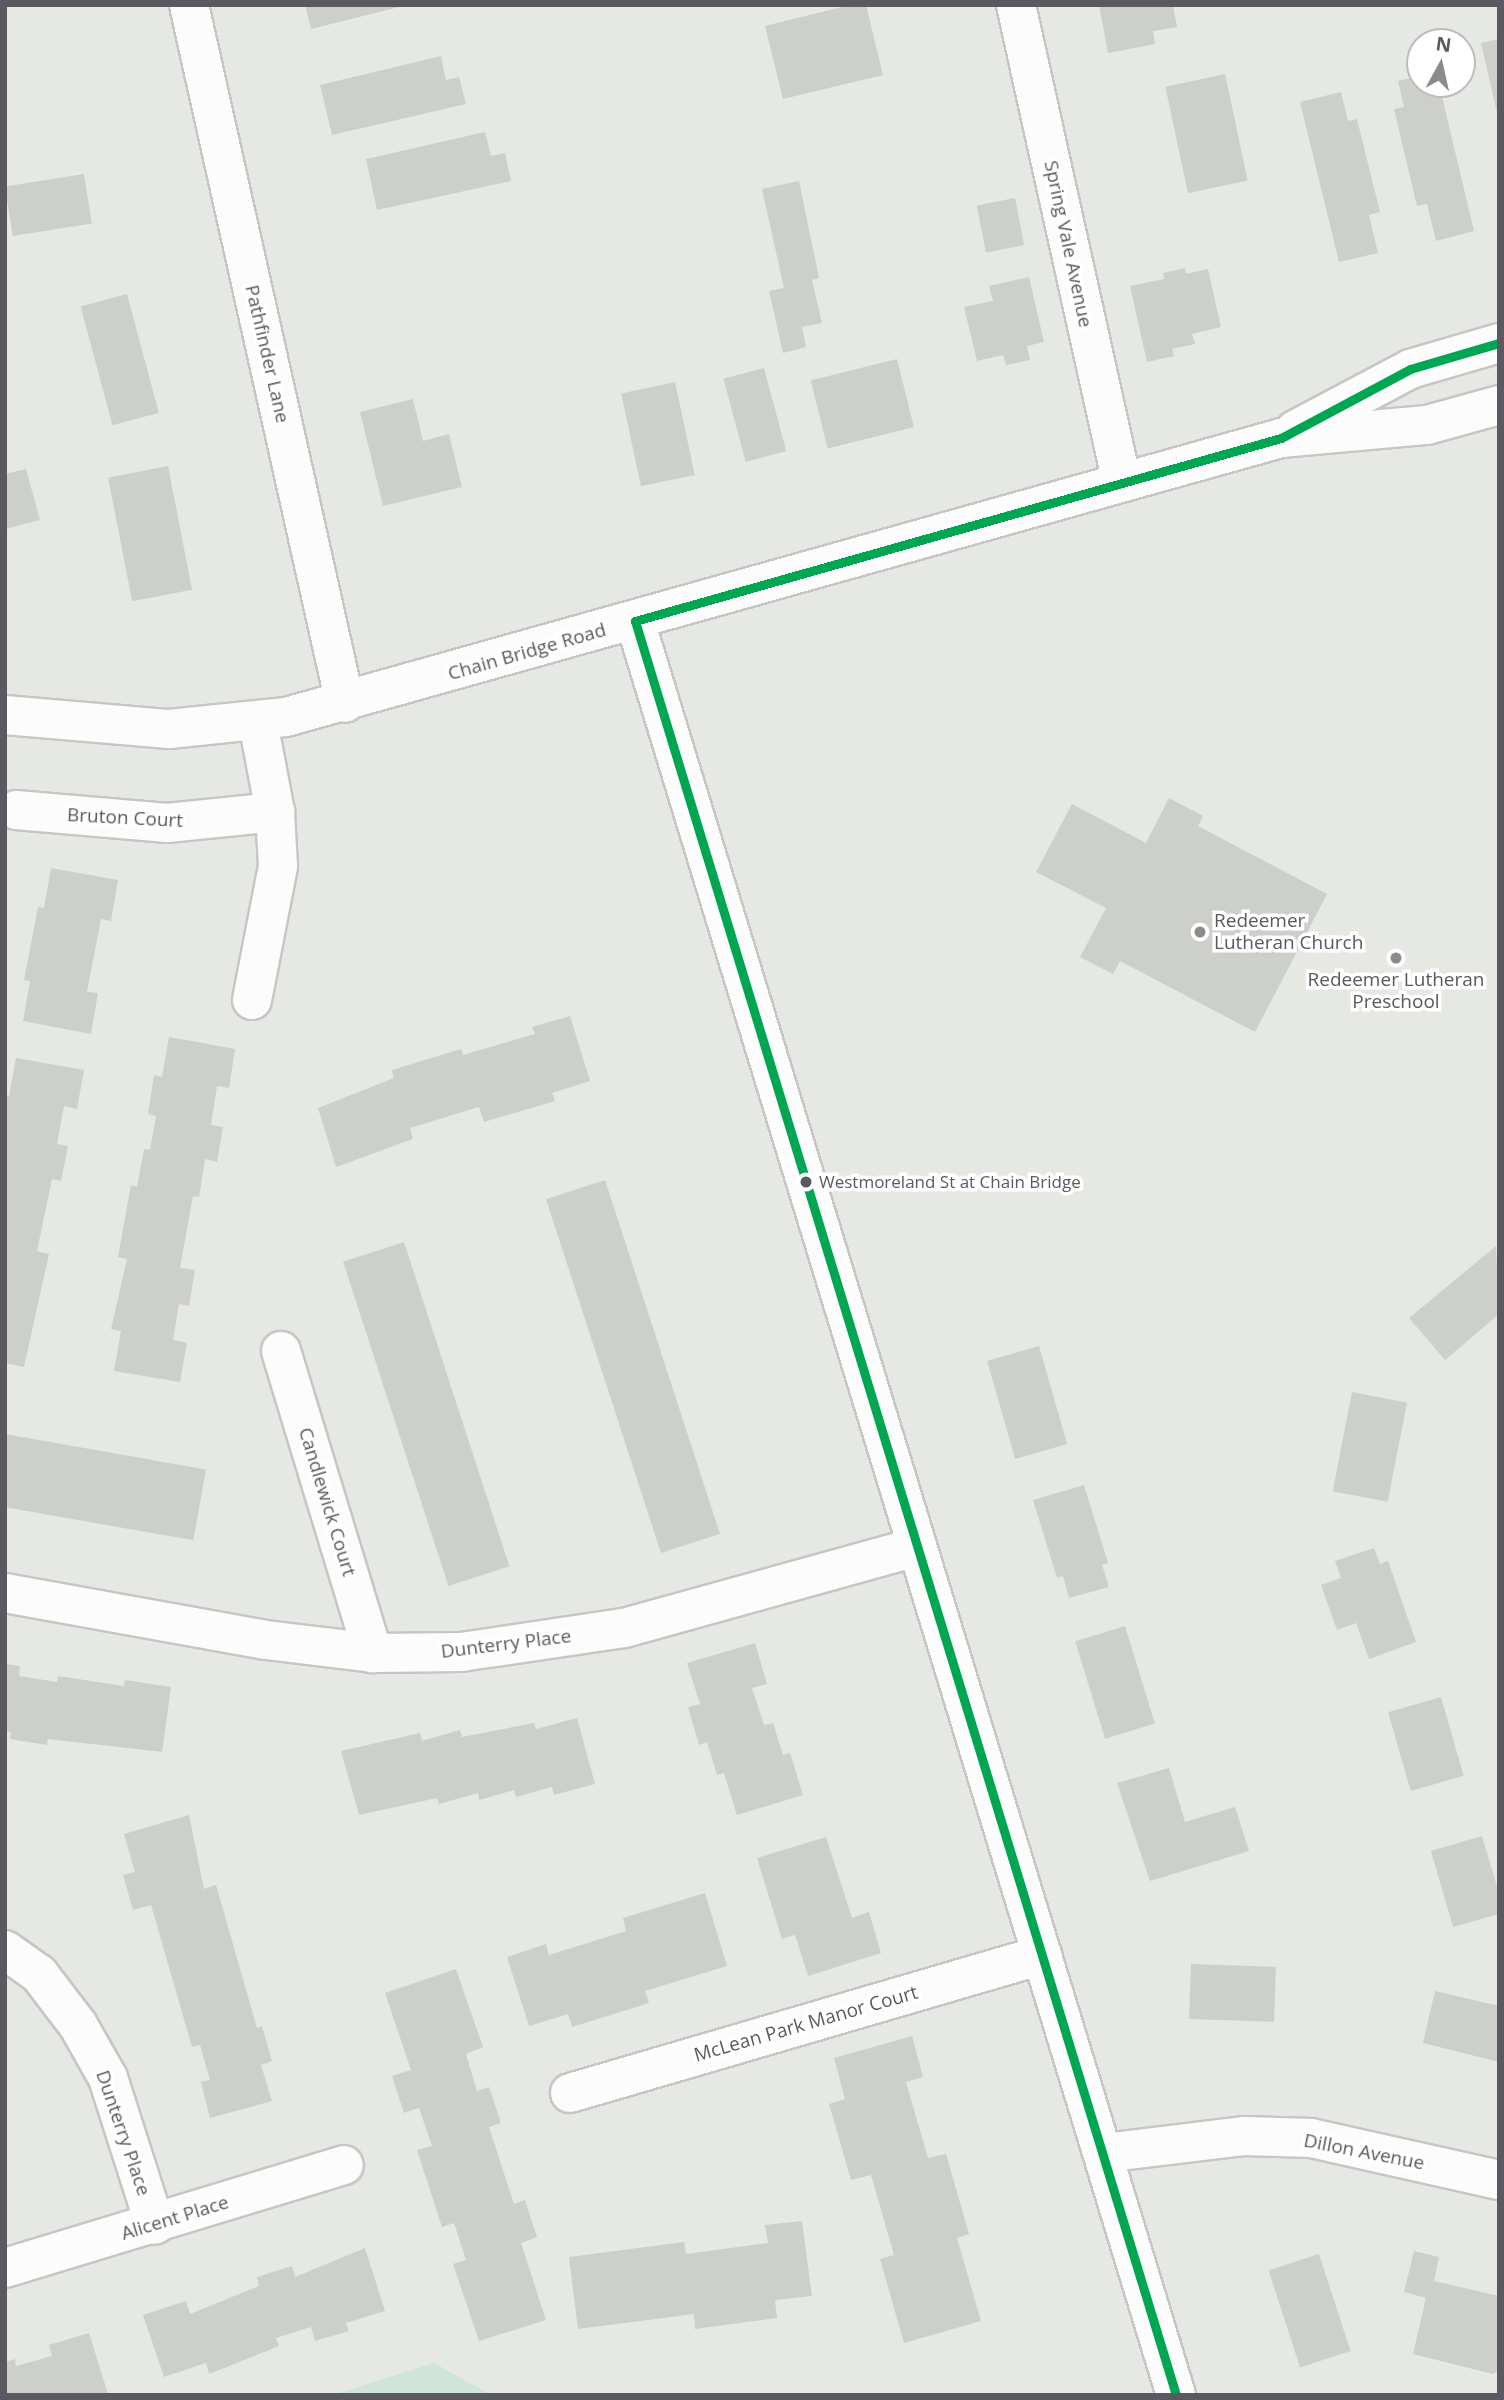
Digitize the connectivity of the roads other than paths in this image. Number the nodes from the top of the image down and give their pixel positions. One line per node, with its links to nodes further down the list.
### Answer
1 (189, 5): 8 (street, Pathfinder Lane)
2 (1016, 5): 6 (street, Spring Vale Avenue)
3 (1499, 343): 5 (street, Chain Bridge Road)
4 (1499, 405): 5 (street, Chain Bridge Road)
5 (1281, 438): 6 (street, Chain Bridge Road)
6 (1122, 482): 7 (street, Chain Bridge Road)
7 (635, 621): 8 (street, Chain Bridge Road); 15 (street)
8 (345, 704): 10 (street, Chain Bridge Road)
9 (5, 715): 10 (street, Chain Bridge Road)
10 (258, 722): 12 (street)
11 (16, 810): 12 (street, Bruton Court)
12 (275, 812): 13 (street)
13 (253, 1000)
14 (281, 1351): 17 (street, Candlewick Court)
15 (916, 1547): 17 (street, Dunterry Place); 19 (street)
16 (5, 1593): 17 (street, Dunterry Place)
17 (373, 1653)
18 (5, 1950): 24 (street, Dunterry Place)
19 (1042, 1955): 20 (street, McLean Park Manor Court); 21 (street)
20 (570, 2093)
21 (1104, 2153): 23 (street, Dillon Avenue); 26 (street)
22 (344, 2165): 24 (street, Alicent Place)
23 (1499, 2180)
24 (155, 2225): 25 (street, Alicent Place)
25 (5, 2268)
26 (1176, 2395)

